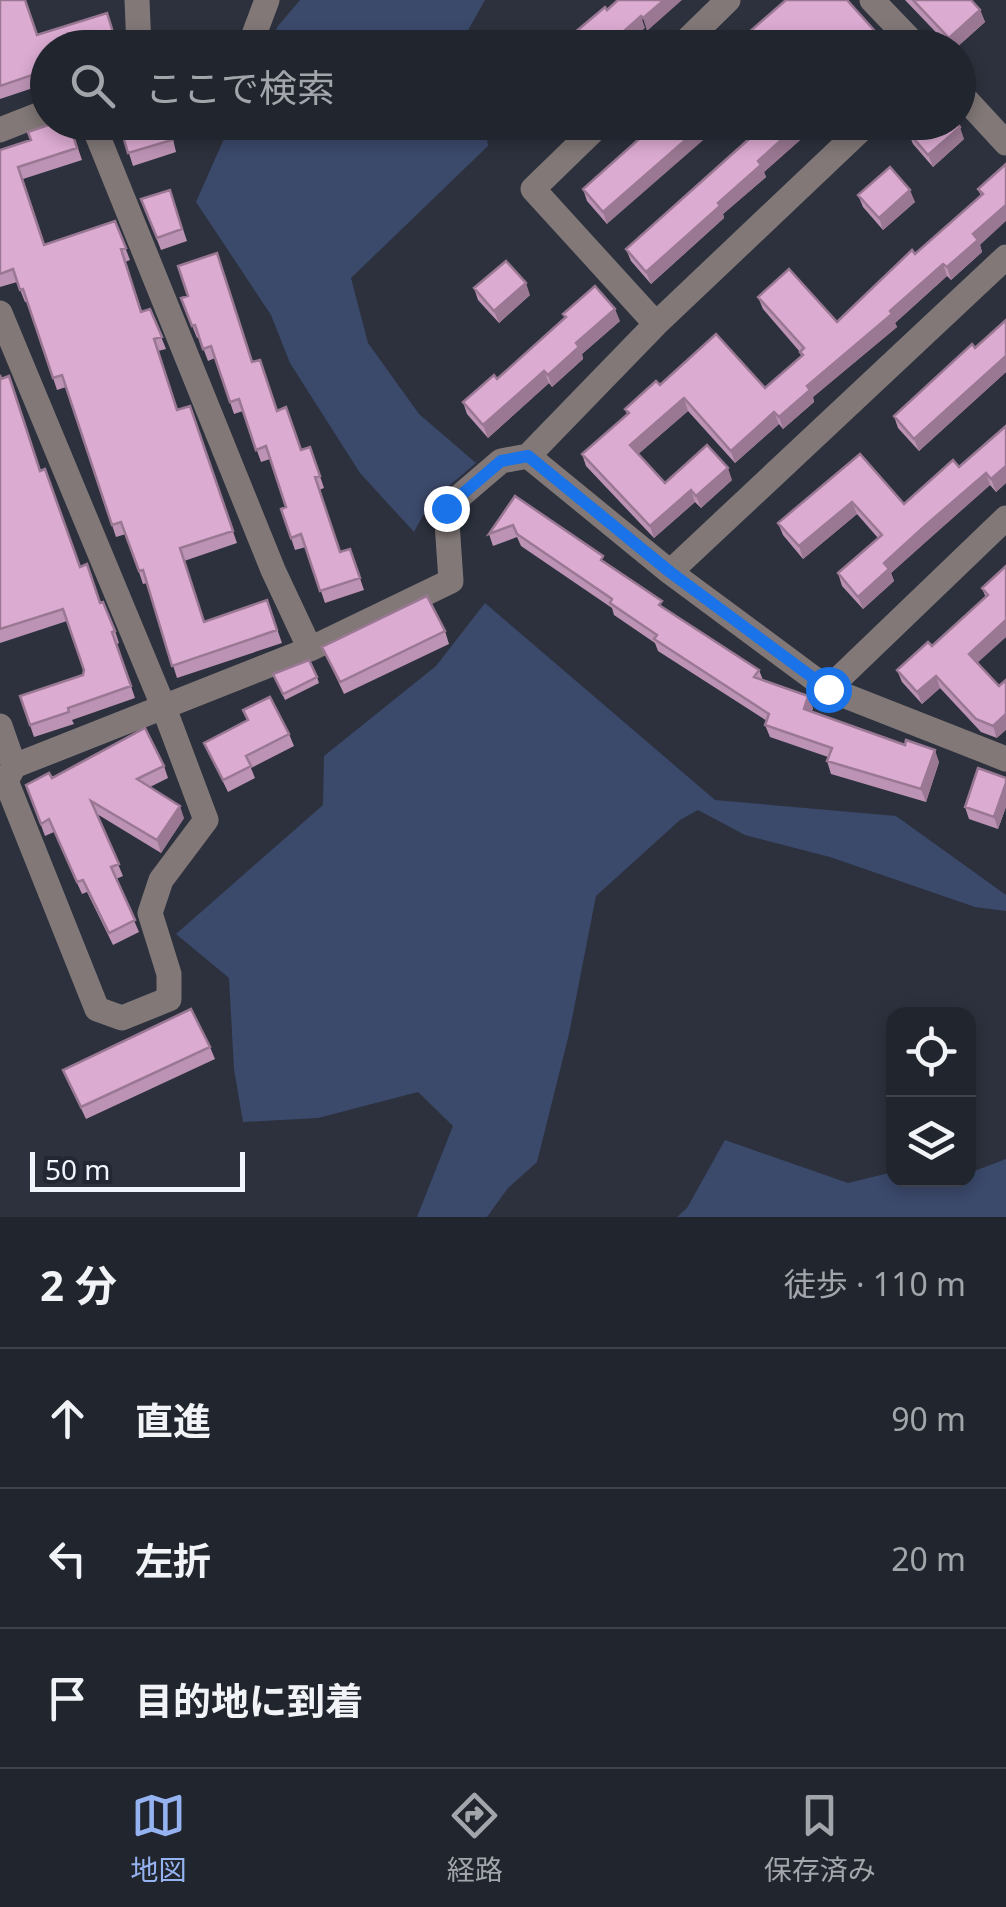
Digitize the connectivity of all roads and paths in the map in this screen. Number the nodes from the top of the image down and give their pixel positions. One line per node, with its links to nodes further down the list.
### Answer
1 (138, 0): 5 (street)
2 (267, 0): 6 (street)
3 (728, 0): 7 (street)
4 (872, 0): 8 (street)
5 (139, 30)
6 (256, 30)
7 (697, 30)
8 (901, 30)
9 (976, 110): 15 (street)
10 (30, 118): 11 (street)
11 (0, 130)
12 (99, 140): 22 (street)
13 (583, 140): 18 (street)
14 (850, 140): 18 (street)
15 (1006, 143)
16 (1006, 257): 21 (street)
17 (0, 313): 24 (street)
18 (656, 324): 19 (street)
19 (528, 456): 21 (street); 22 (street)
20 (1006, 518): 23 (street)
21 (670, 572): 23 (street)
22 (310, 649): 24 (street)
23 (828, 689): 26 (street)
24 (164, 708): 27 (street); 27 (street)
25 (0, 726): 27 (street)
26 (1006, 759)
27 (14, 766)

